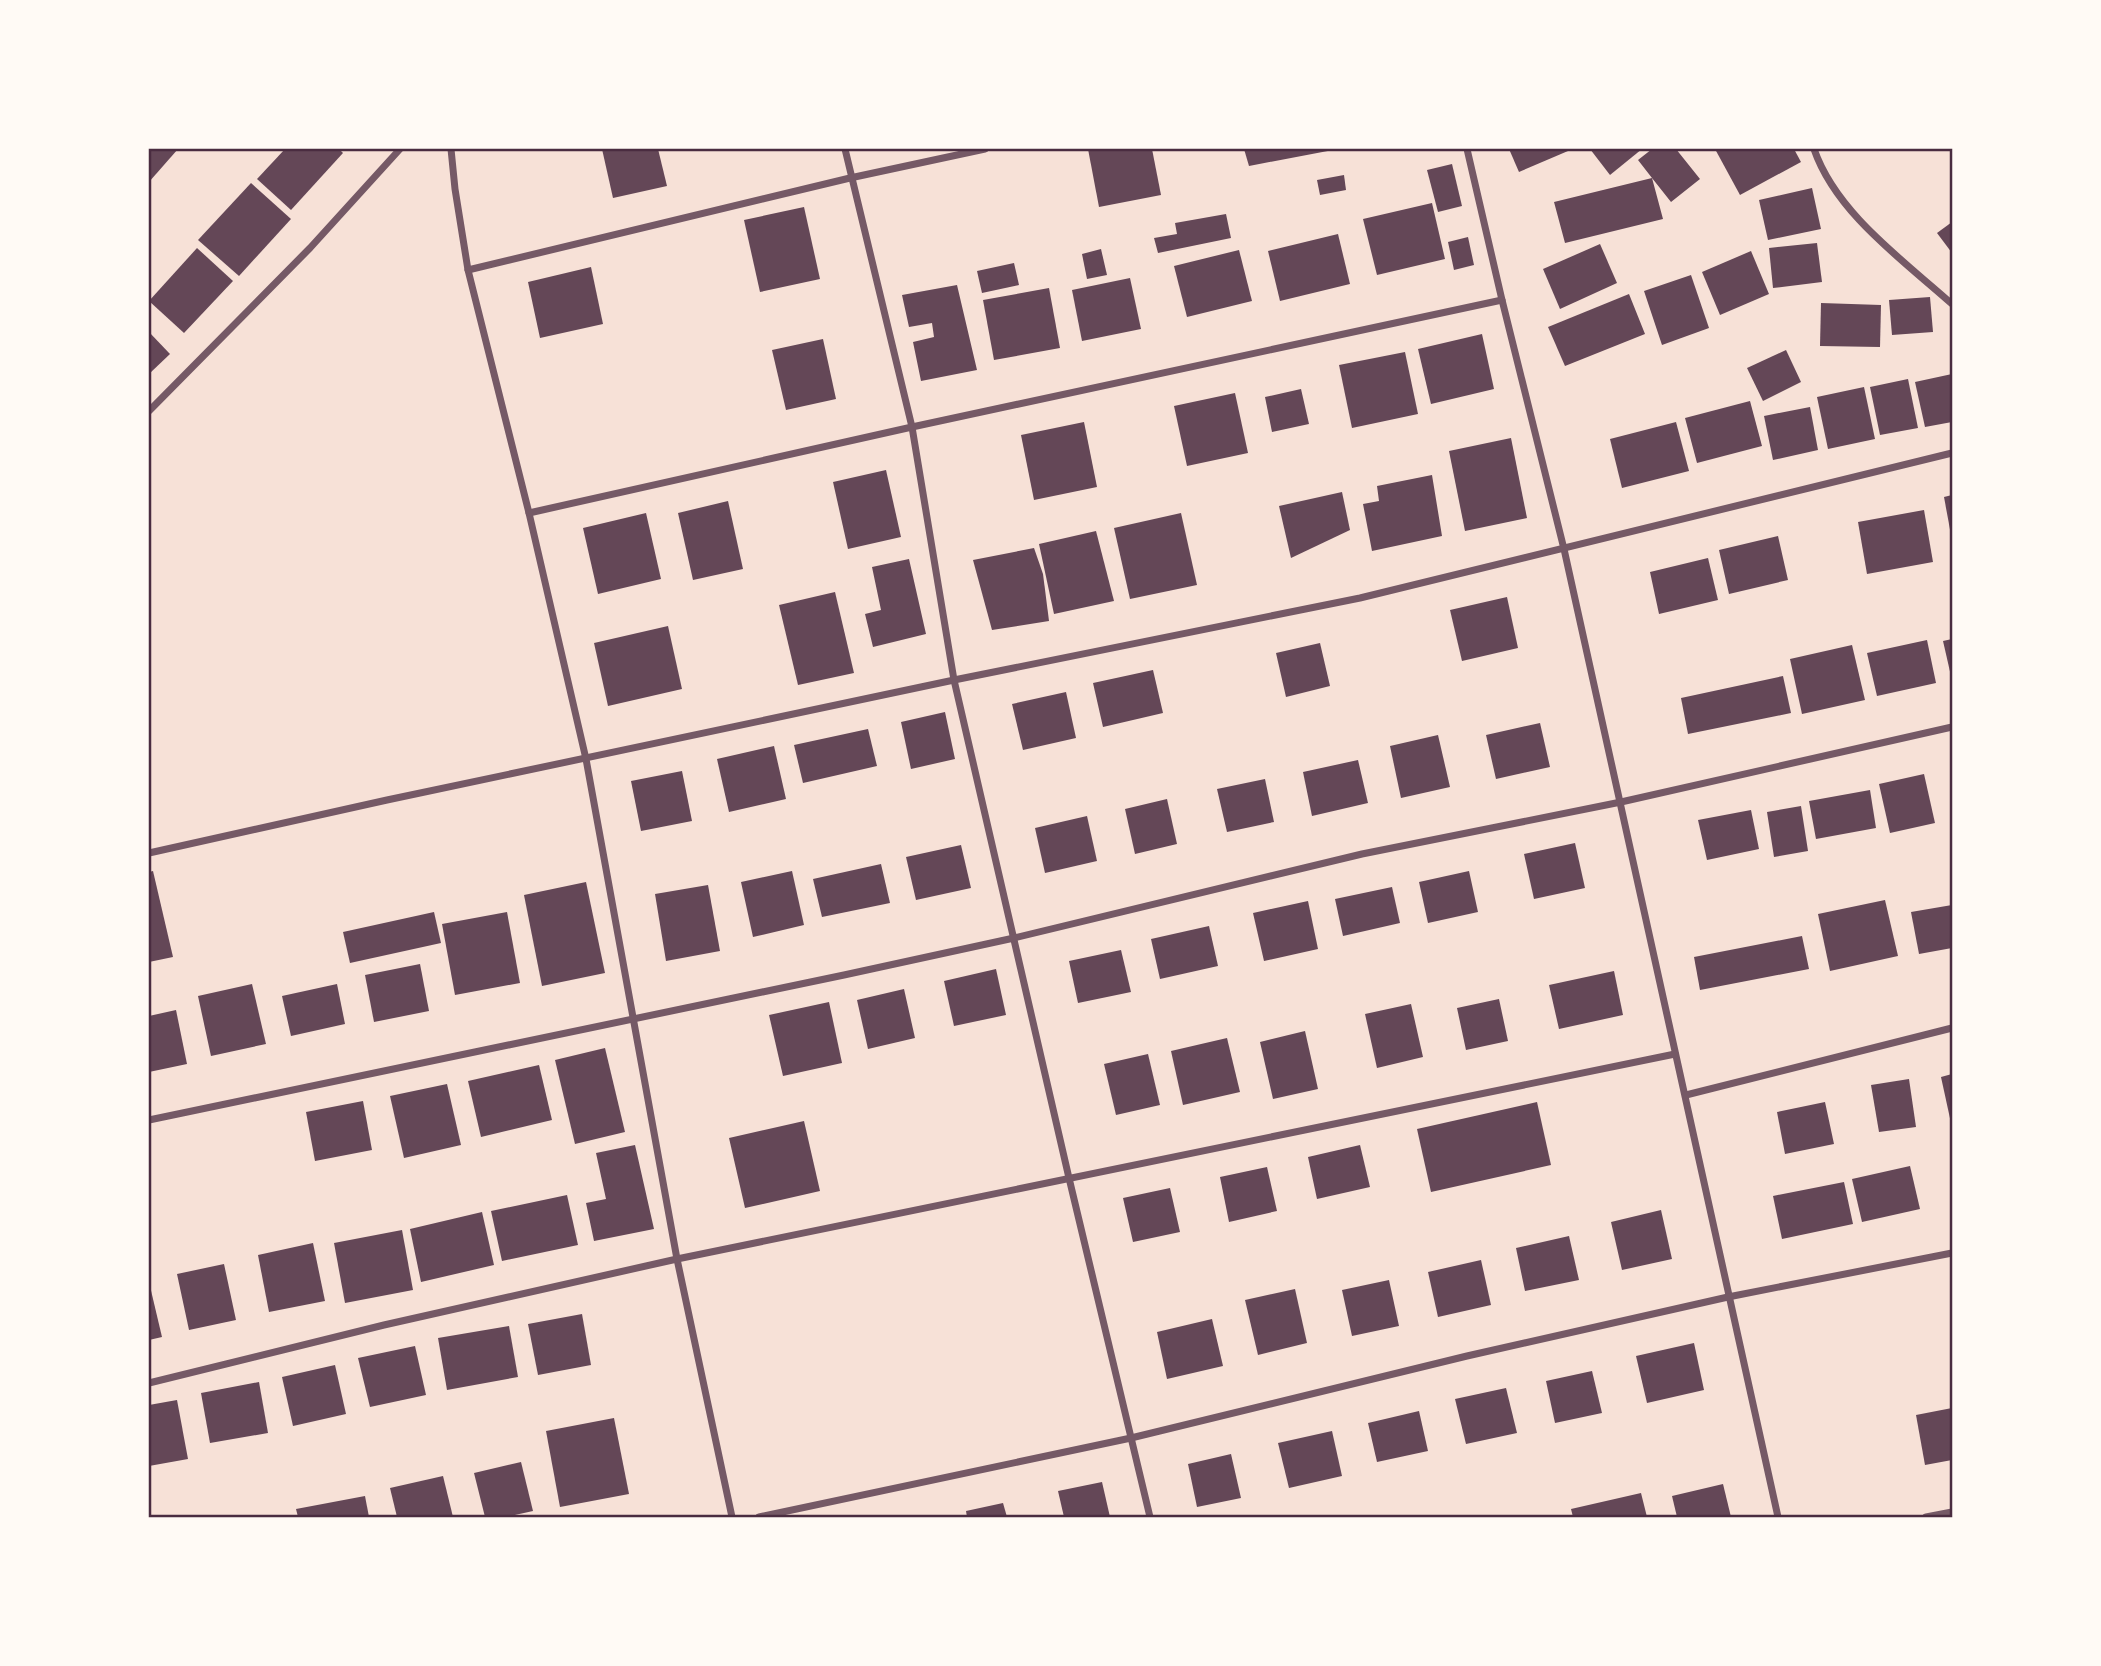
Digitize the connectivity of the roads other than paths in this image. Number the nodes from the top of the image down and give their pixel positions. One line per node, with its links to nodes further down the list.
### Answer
1 (400, 149): 11 (street)
2 (451, 149): 8 (street)
3 (845, 149): 7 (street)
4 (985, 149): 7 (street)
5 (1467, 149): 9 (street)
6 (1814, 149): 10 (street)
7 (850, 178): 8 (street); 12 (street)
8 (468, 270): 14 (street)
9 (1502, 300): 12 (street); 15 (street)
10 (1952, 304)
11 (149, 411)
12 (912, 427): 14 (street); 16 (street)
13 (1952, 453): 15 (street)
14 (529, 513): 18 (street)
15 (1564, 549): 16 (street); 19 (street)
16 (954, 680): 18 (street); 21 (street)
17 (1952, 727): 19 (street)
18 (586, 759): 20 (street); 22 (street)
19 (1621, 802): 21 (street); 24 (street)
20 (149, 853)
21 (1014, 938): 22 (street); 27 (street)
22 (634, 1020): 26 (street); 29 (street)
23 (1952, 1028): 25 (street)
24 (1675, 1054): 25 (street); 27 (street)
25 (1686, 1095): 30 (street)
26 (149, 1120)
27 (1069, 1178): 29 (street); 32 (street)
28 (1952, 1253): 30 (street)
29 (677, 1259): 31 (street); 34 (street)
30 (1728, 1297): 32 (street); 37 (street)
31 (149, 1383)
32 (1131, 1438): 35 (street); 36 (street)
33 (1952, 1512): 38 (street)
34 (732, 1517)
35 (759, 1517)
36 (1150, 1517)
37 (1778, 1517)
38 (1926, 1517)

